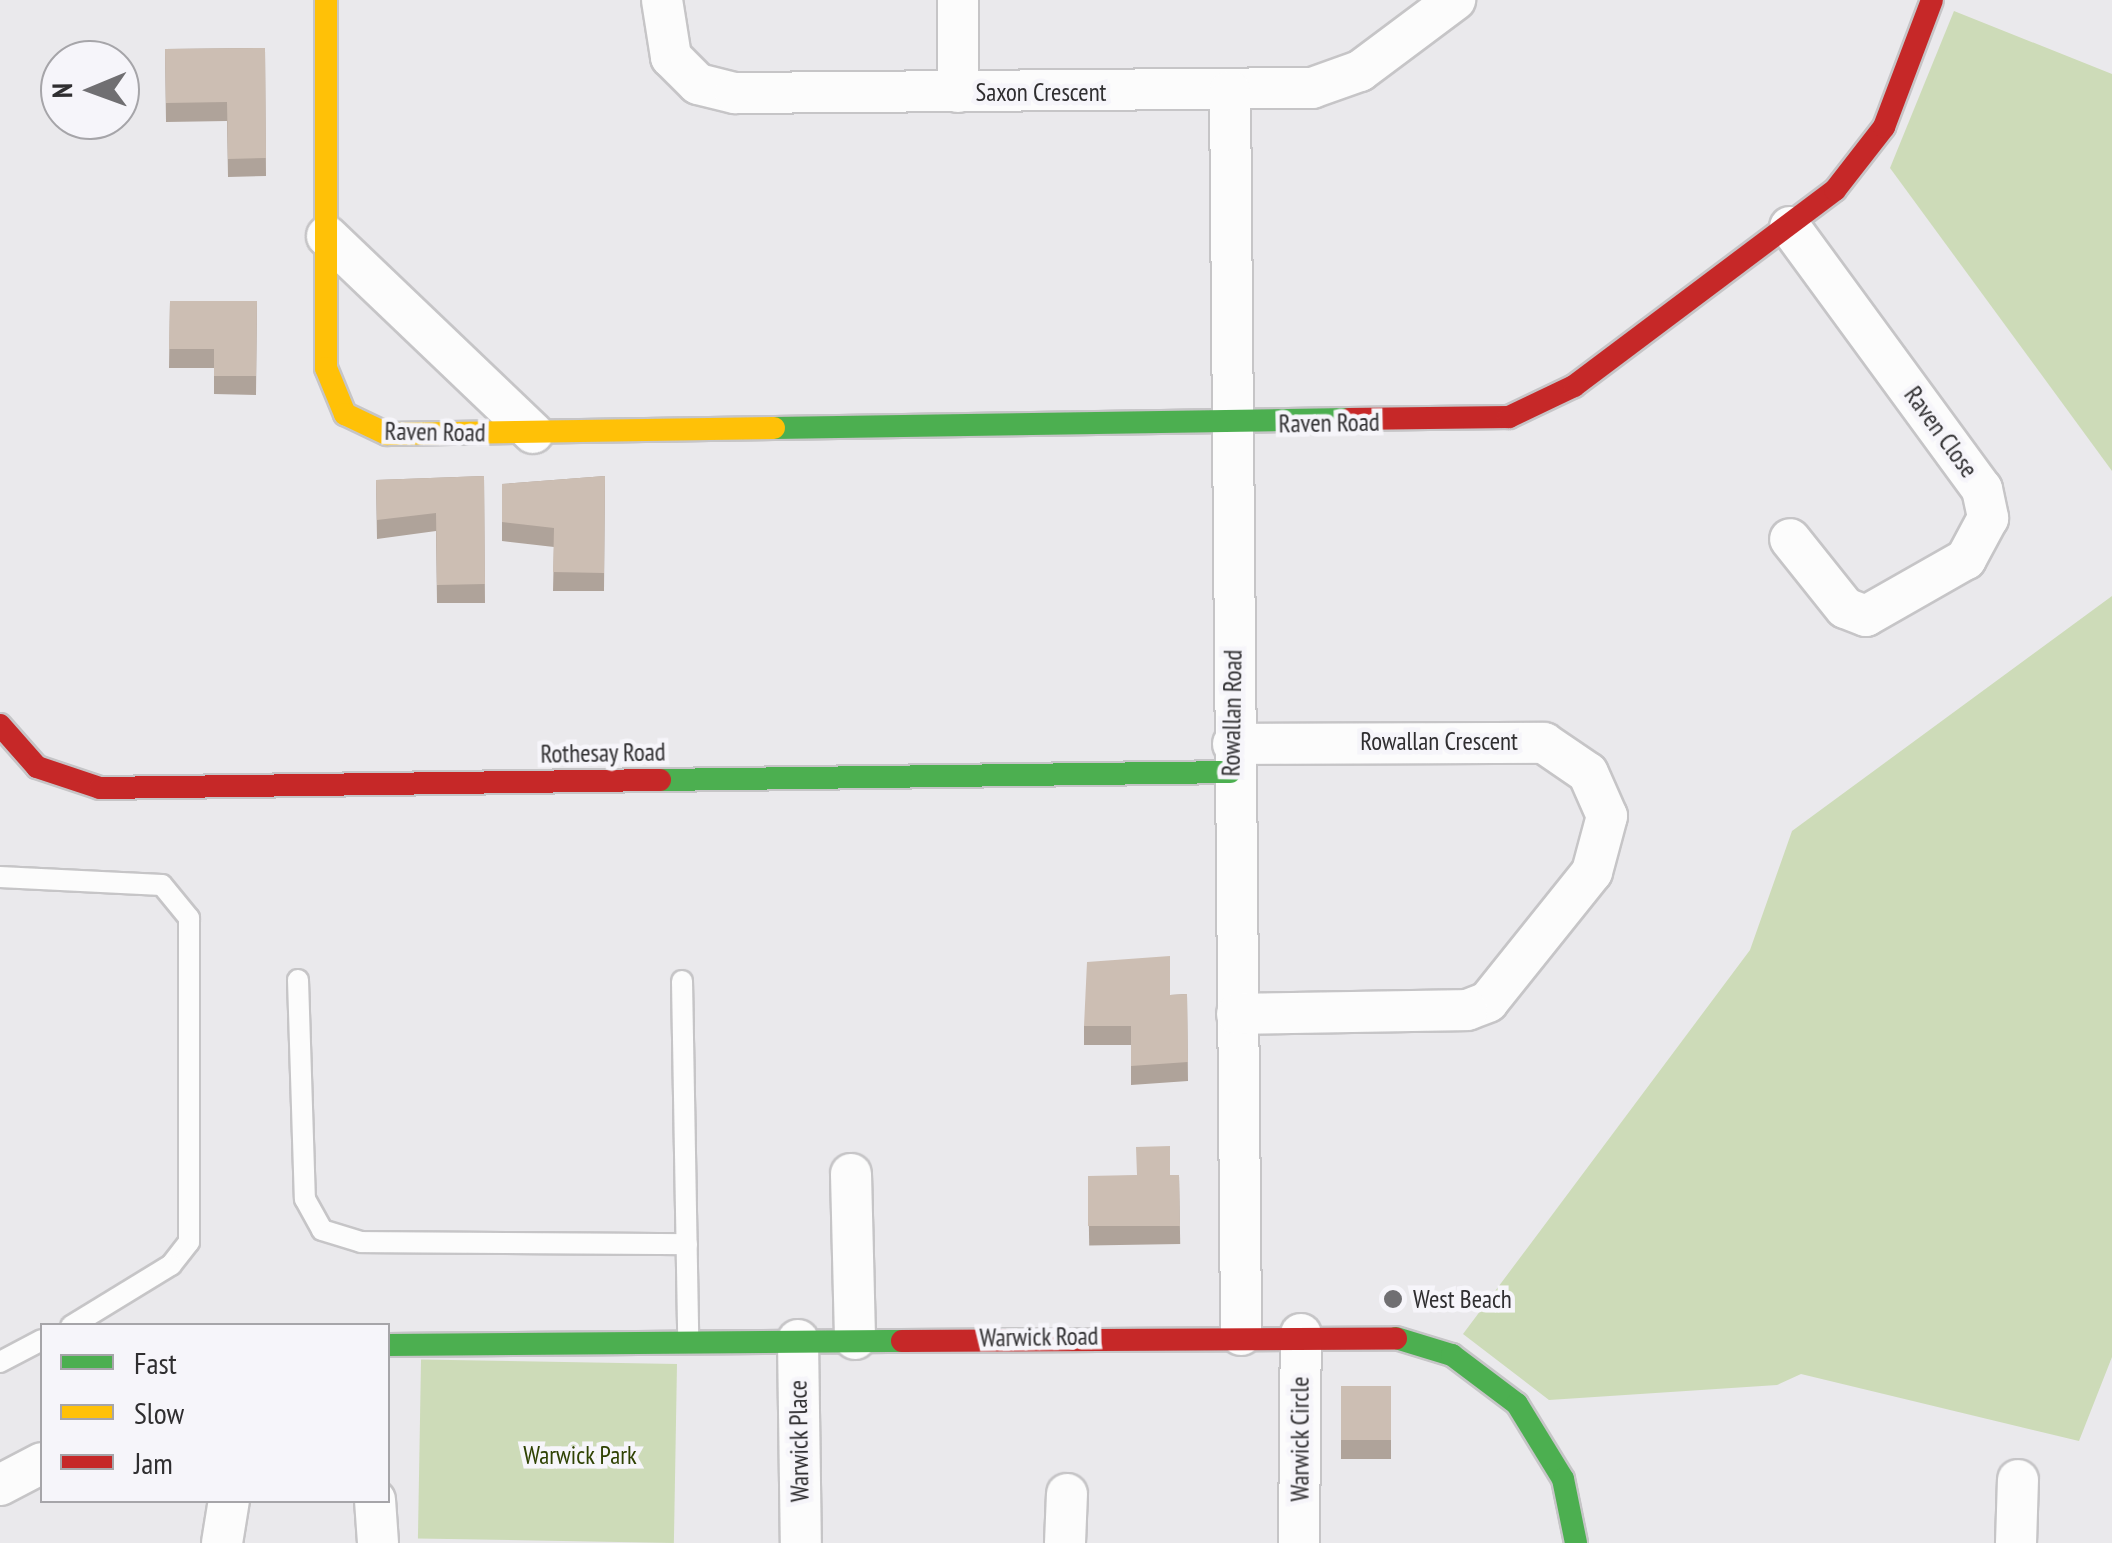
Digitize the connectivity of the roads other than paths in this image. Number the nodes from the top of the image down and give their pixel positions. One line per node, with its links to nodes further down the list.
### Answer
1 (326, 0): 9 (street, Raven Road)
2 (662, 0): 7 (street, Saxon Crescent)
3 (958, 0): 7 (street)
4 (1932, 0): 8 (street, Raven Road)
5 (1437, 5): 6 (street, Saxon Crescent)
6 (1230, 90): 7 (street, Saxon Crescent); 10 (street, Rowallan Road)
7 (958, 92)
8 (1790, 227): 10 (street, Raven Road); 12 (street, Raven Close)
9 (327, 236): 11 (street, Raven Road); 11 (street, Raven Road)
10 (1231, 424): 11 (street, Raven Road); 14 (street, Rowallan Road)
11 (533, 432)
12 (1790, 539)
13 (0, 724): 14 (street, Rothesay Road)
14 (1232, 758): 18 (street, Rowallan Road); 18 (street, Rowallan Crescent)
15 (0, 877): 21 (lane)
16 (298, 980): 20 (lane)
17 (682, 981): 20 (lane)
18 (1237, 1014): 23 (street, Rowallan Road)
19 (852, 1174): 25 (street)
20 (687, 1244): 27 (lane)
21 (95, 1320)
22 (1301, 1334): 23 (street, Warwick Road); 40 (street, Warwick Circle); 41 (street, Warwick Road)
23 (1241, 1335): 25 (street, Warwick Road)
24 (798, 1340): 25 (street, Warwick Road); 27 (street, Warwick Road); 38 (street, Warwick Place)
25 (855, 1340)
26 (40, 1341): 29 (lane)
27 (688, 1341): 28 (street, Warwick Road)
28 (390, 1345)
29 (0, 1362)
30 (40, 1464): 32 (street)
31 (2018, 1480): 42 (street)
32 (0, 1486)
33 (1067, 1494): 39 (street)
34 (228, 1503): 36 (street)
35 (375, 1503): 37 (street)
36 (222, 1543)
37 (378, 1543)
38 (801, 1543)
39 (1065, 1543)
40 (1299, 1543)
41 (1576, 1543)
42 (2016, 1543)

